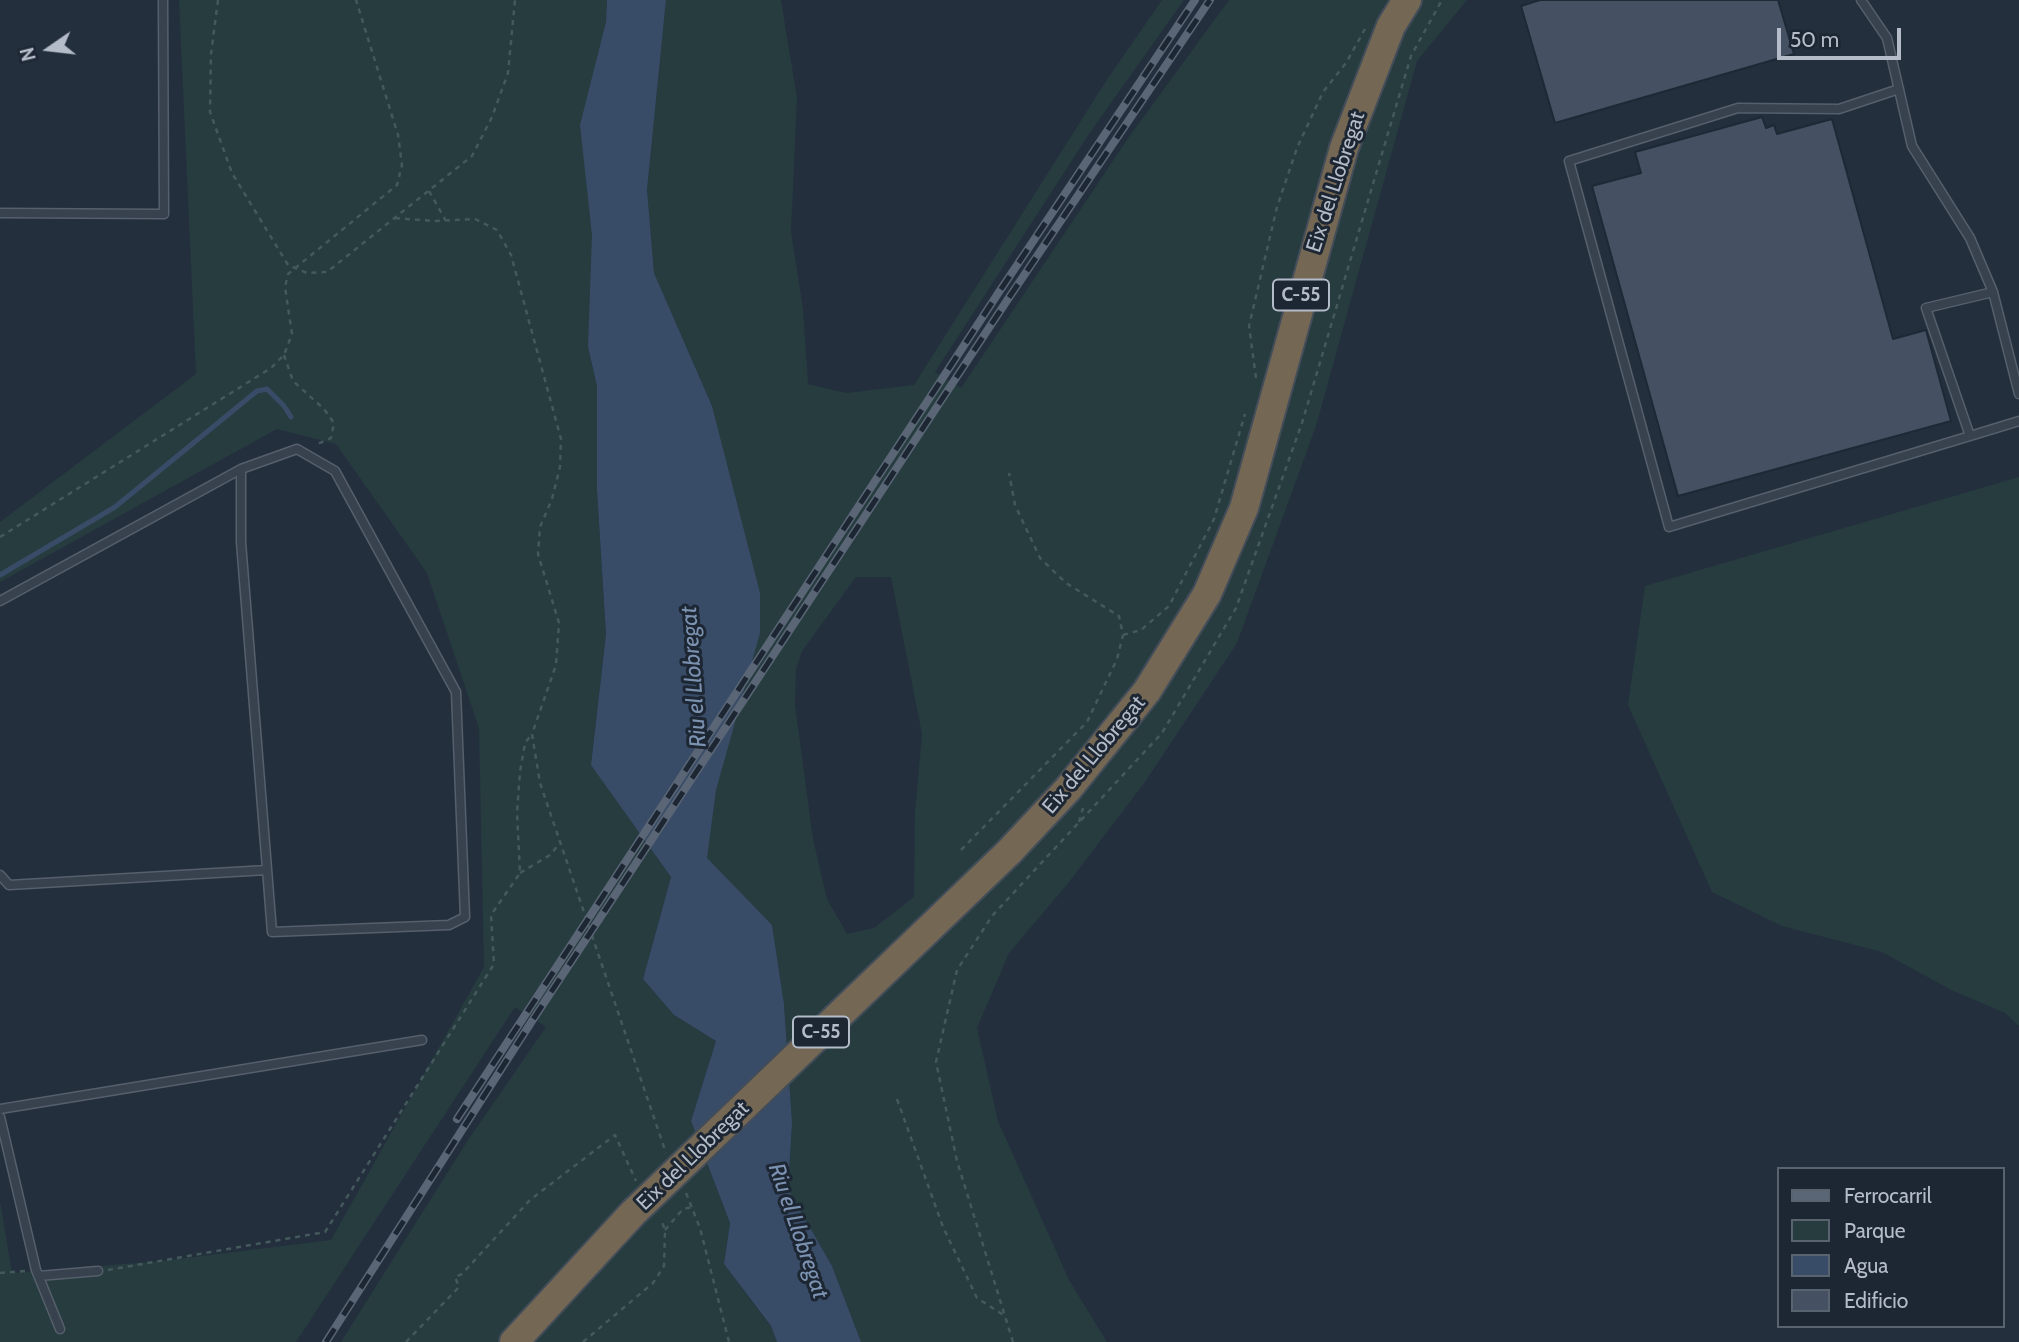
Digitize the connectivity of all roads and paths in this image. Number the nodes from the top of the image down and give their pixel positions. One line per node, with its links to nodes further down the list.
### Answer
1 (163, 0): 10 (lane)
2 (218, 0): 13 (path)
3 (356, 0): 13 (path)
4 (515, 0): 9 (path)
5 (1407, 0): 41 (highway, Eix del Llobregat / C-55, bridge)
6 (1861, 0): 8 (lane)
7 (1365, 29): 16 (path)
8 (1899, 89): 14 (lane); 20 (lane)
9 (429, 191): 11 (path); 12 (path)
10 (0, 213)
11 (395, 218): 12 (path); 13 (path)
12 (446, 221): 27 (path)
13 (294, 268): 15 (path)
14 (1993, 292): 17 (lane); 20 (lane)
15 (284, 355): 21 (path); 24 (path)
16 (1253, 390)
17 (2019, 394)
18 (1249, 403): 26 (path)
19 (2019, 421): 20 (lane)
20 (1970, 436)
21 (297, 449): 22 (lane); 30 (lane)
22 (241, 469): 25 (lane); 30 (lane)
23 (1009, 473): 26 (path)
24 (0, 537)
25 (0, 601)
26 (1124, 635): 29 (path)
27 (532, 734): 28 (path); 31 (path)
28 (560, 843): 31 (path); 37 (path)
29 (961, 850)
30 (267, 870): 32 (lane)
31 (520, 873): 43 (path)
32 (0, 875)
33 (422, 1040): 35 (lane)
34 (897, 1099): 46 (path)
35 (0, 1109)
36 (0, 1117): 45 (lane)
37 (669, 1158)
38 (681, 1182): 40 (path)
39 (639, 1185): 48 (path)
40 (693, 1207): 42 (path); 51 (path)
41 (647, 1215): 42 (path); 49 (highway, Eix del Llobregat / C-55)
42 (665, 1230): 50 (path)
43 (98, 1271): 45 (lane)
44 (0, 1273): 45 (path)
45 (38, 1273): 47 (lane)
46 (1005, 1317)
47 (60, 1329)
48 (406, 1342)
49 (513, 1342)
50 (583, 1342)
51 (729, 1342)

